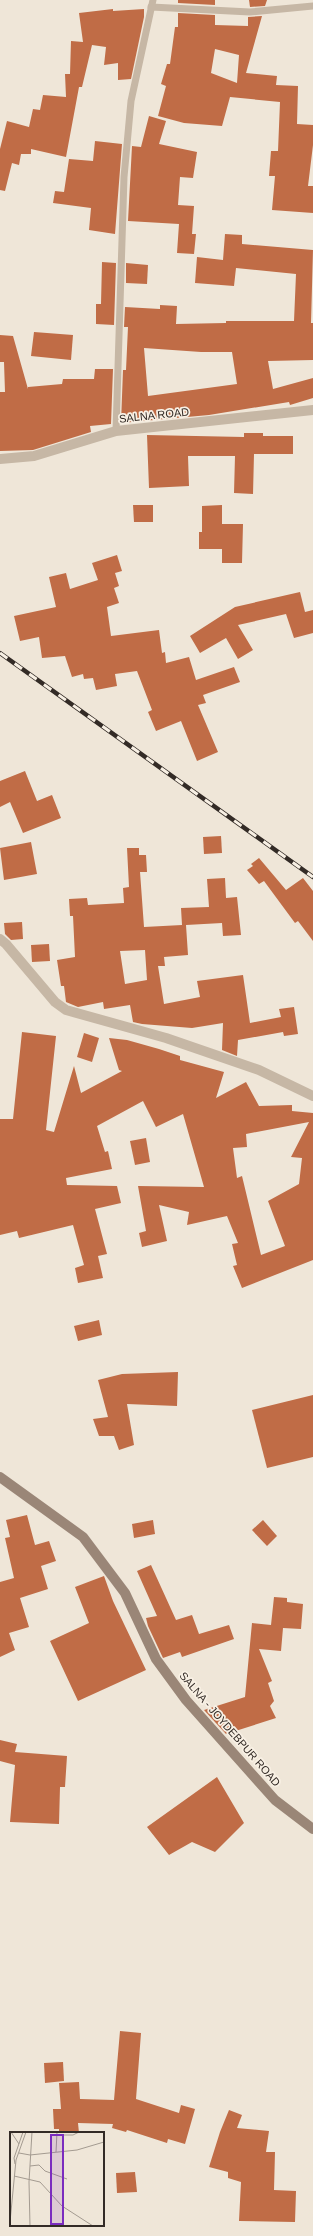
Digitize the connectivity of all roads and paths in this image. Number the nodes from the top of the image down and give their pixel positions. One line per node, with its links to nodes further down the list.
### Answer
1 (152, 3): 2 (lane); 4 (lane)
2 (313, 6)
3 (313, 410): 4 (street, SALNA ROAD)
4 (116, 431): 5 (street, SALNA ROAD)
5 (0, 459)
6 (0, 939): 7 (street)
7 (313, 1096)
8 (0, 1477): 9 (main road, SALNA - JOYDEBPUR ROAD)
9 (313, 1829)

